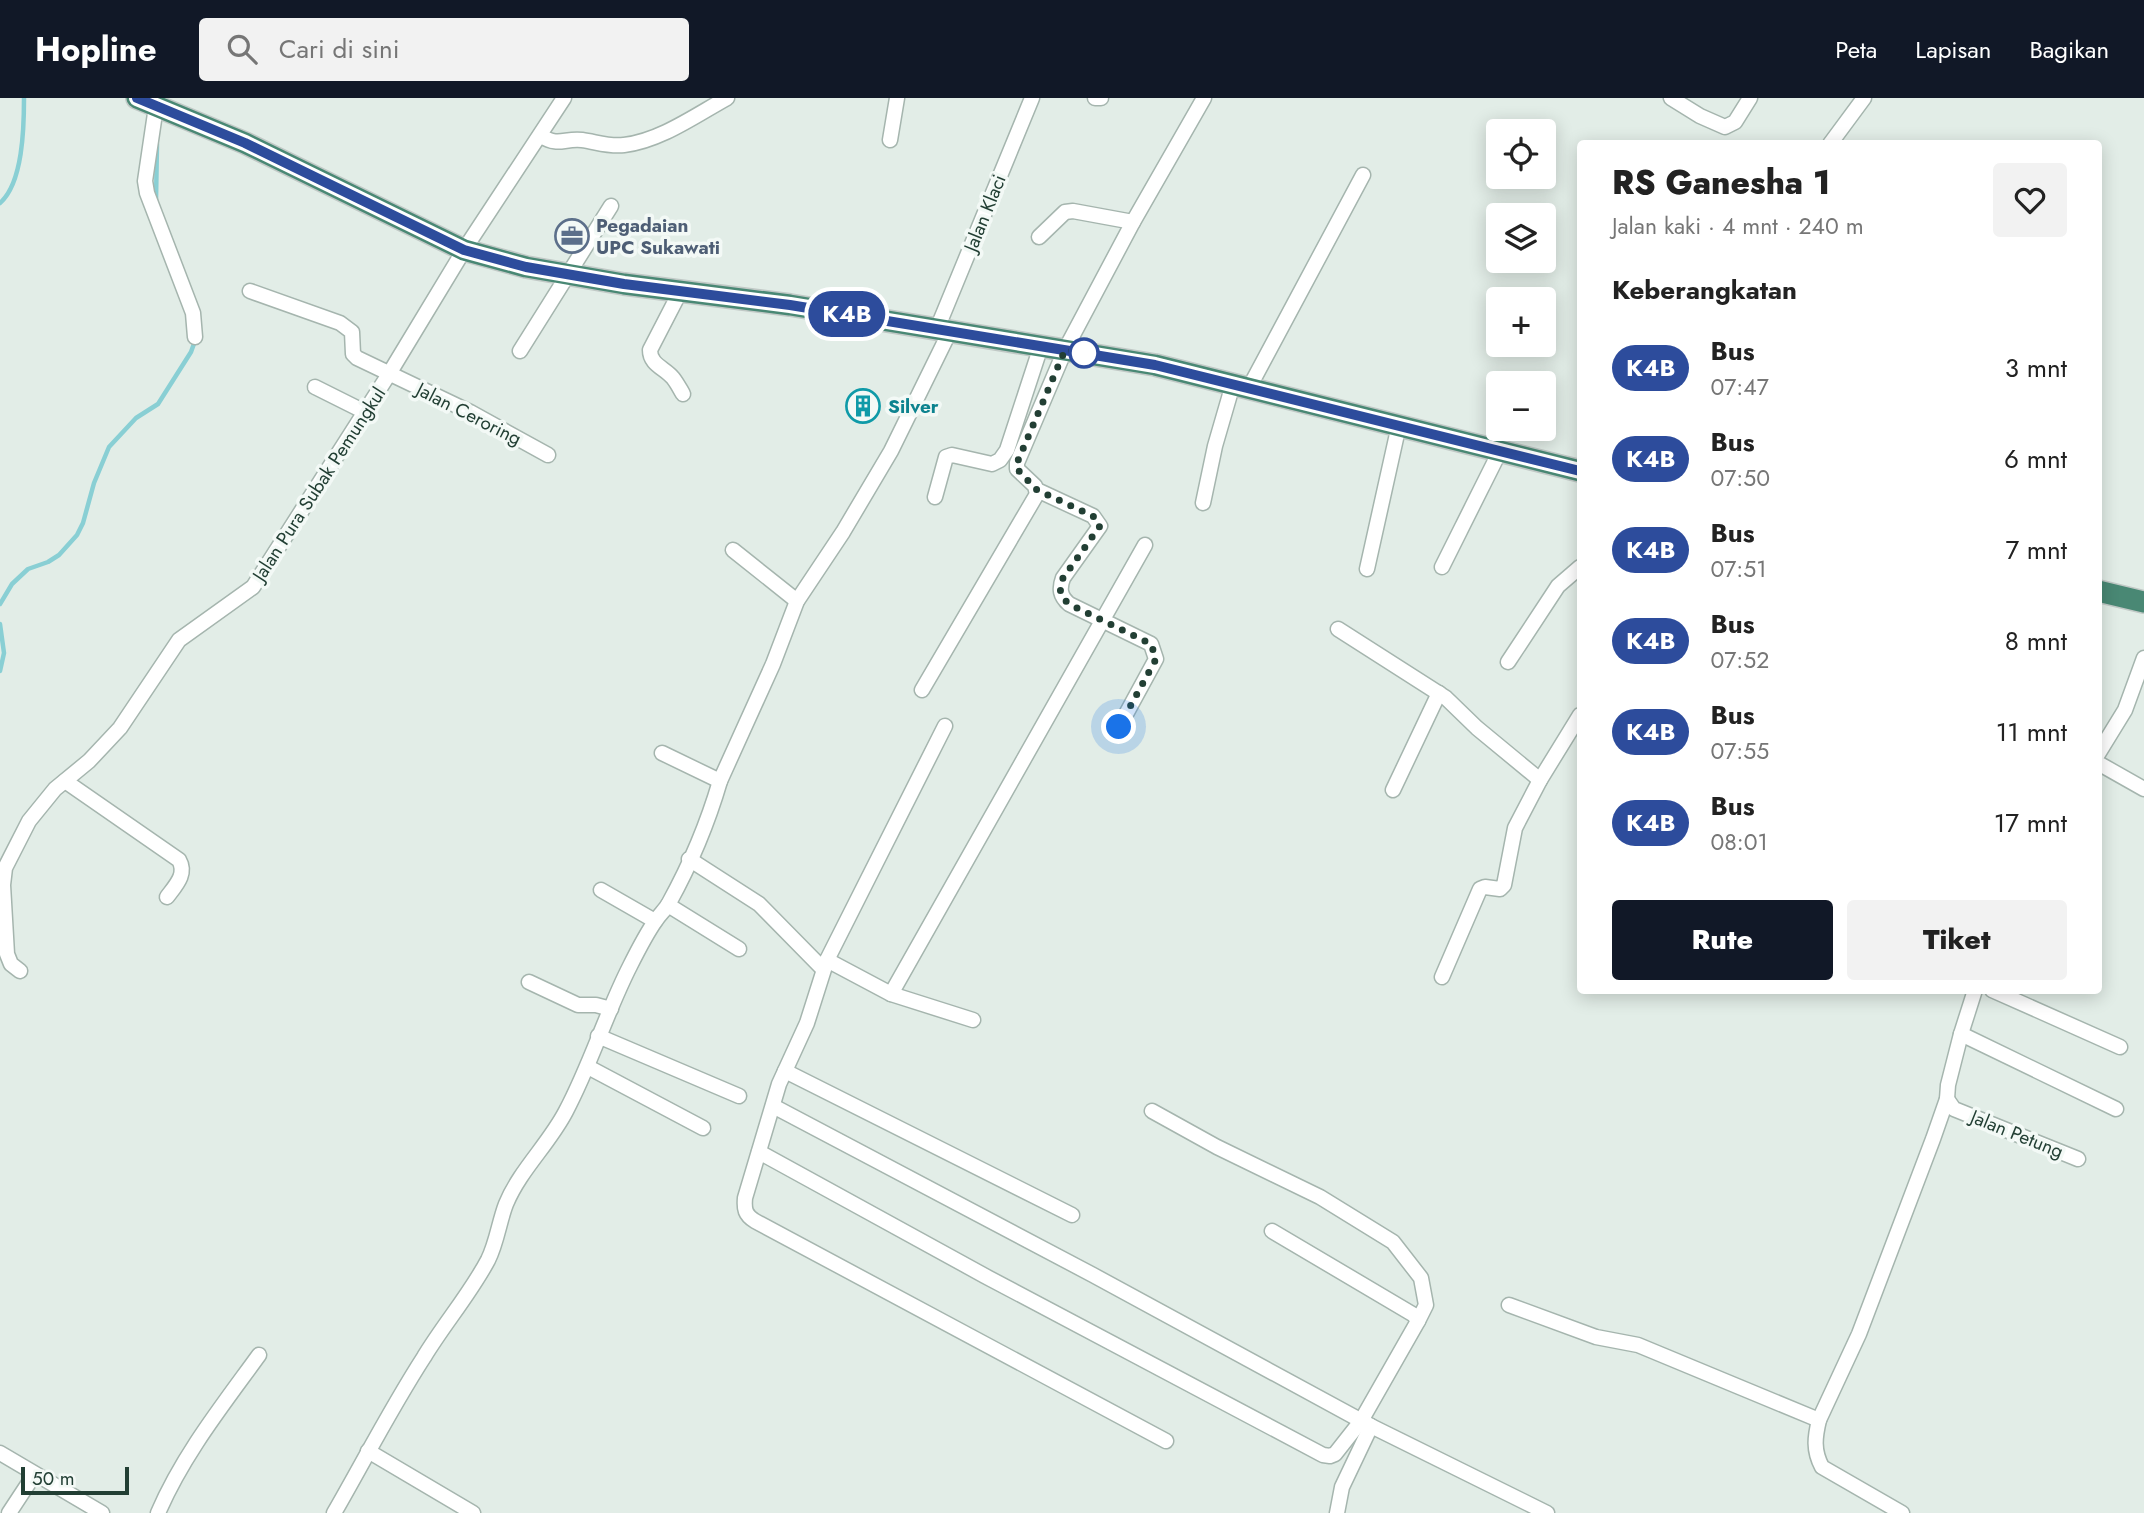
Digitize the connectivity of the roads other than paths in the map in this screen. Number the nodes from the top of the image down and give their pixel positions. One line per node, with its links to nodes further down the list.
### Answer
1 (564, 98): 12 (street, Jalan Pura Subak Pemungkul)
2 (727, 98): 12 (street)
3 (897, 98): 13 (street)
4 (1032, 98): 23 (street, Jalan Klaci)
5 (1095, 98): 6 (street)
6 (1101, 98)
7 (1203, 98): 17 (street)
8 (1671, 98): 9 (street)
9 (1750, 98)
10 (1864, 98): 14 (street)
11 (155, 104): 19 (highway); 24 (street)
12 (541, 136): 19 (street, Jalan Pura Subak Pemungkul)
13 (890, 140)
14 (1833, 140)
15 (1363, 175): 29 (street)
16 (611, 206): 20 (street)
17 (1133, 222): 18 (street); 25 (street)
18 (1038, 237)
19 (464, 250): 20 (highway); 28 (street, Jalan Pura Subak Pemungkul)
20 (570, 274): 21 (highway); 26 (street)
21 (681, 290): 23 (highway); 31 (street)
22 (250, 291): 28 (street, Jalan Ceroring)
23 (943, 330): 27 (highway); 46 (street, Jalan Klaci)
24 (195, 337)
25 (1065, 350): 27 (highway); 29 (highway); 37 (street)
26 (520, 351)
27 (1038, 353): 38 (street)
28 (389, 374): 32 (street, Jalan Pura Subak Pemungkul); 35 (street, Jalan Ceroring)
29 (1241, 386): 33 (highway); 39 (street)
30 (315, 387): 32 (street)
31 (684, 394)
32 (365, 412): 61 (street, Jalan Pura Subak Pemungkul)
33 (1399, 425): 34 (highway); 43 (street)
34 (1500, 451): 36 (highway); 42 (street)
35 (548, 455)
36 (1577, 470)
37 (1037, 490): 48 (street); 52 (street)
38 (935, 498)
39 (1203, 503)
40 (1145, 545): 48 (street)
41 (733, 550): 46 (street)
42 (1442, 567)
43 (1367, 569)
44 (1577, 570): 51 (street)
45 (2102, 593): 47 (highway)
46 (797, 601): 62 (street, Jalan Klaci)
47 (2144, 602)
48 (1102, 621): 56 (street); 75 (street)
49 (1338, 629): 53 (street)
50 (2144, 658): 57 (street)
51 (1508, 662)
52 (922, 690)
53 (1439, 694): 60 (street); 64 (street)
54 (1577, 720): 60 (street)
55 (945, 726): 71 (street)
56 (1119, 727)
57 (2102, 747)
58 (662, 753): 62 (street)
59 (2102, 765): 63 (street)
60 (1540, 779): 73 (street)
61 (65, 781): 67 (street); 72 (street, Jalan Pura Subak Pemungkul)
62 (720, 781): 65 (street, Jalan Klaci)
63 (2144, 789)
64 (1393, 790)
65 (689, 859): 68 (street, Jalan Klaci); 71 (street)
66 (601, 890): 69 (street)
67 (167, 897)
68 (668, 905): 69 (street, Jalan Klaci); 70 (street)
69 (655, 921): 78 (street, Jalan Klaci)
70 (739, 949)
71 (824, 964): 75 (street); 84 (street)
72 (20, 971)
73 (1442, 977)
74 (528, 982): 78 (street)
75 (891, 994): 79 (street)
76 (1974, 994): 80 (street, Jalan Petung)
77 (2001, 994): 82 (street)
78 (611, 1009): 81 (street, Jalan Klaci)
79 (973, 1020)
80 (1961, 1034): 86 (street, Jalan Petung); 88 (street)
81 (598, 1036): 83 (street, Jalan Klaci); 85 (street)
82 (2120, 1047)
83 (588, 1067): 90 (street); 101 (street, Jalan Klaci)
84 (785, 1071): 87 (street); 93 (street)
85 (739, 1096)
86 (1947, 1099): 92 (street, Jalan Petung); 98 (street)
87 (773, 1106): 91 (street); 99 (street)
88 (2116, 1109)
89 (1152, 1111): 96 (street)
90 (703, 1128)
91 (759, 1152): 99 (street); 100 (street)
92 (2078, 1159)
93 (1072, 1215)
94 (1272, 1231): 96 (street)
95 (1509, 1305): 98 (street)
96 (1418, 1321): 99 (street)
97 (259, 1355): 106 (street)
98 (1819, 1420): 111 (street)
99 (1366, 1423): 109 (street); 110 (street)
100 (1166, 1441)
101 (368, 1451): 107 (street, Jalan Klaci); 108 (street)
102 (0, 1453): 103 (street)
103 (34, 1475): 104 (street); 105 (street)
104 (9, 1513)
105 (102, 1513)
106 (158, 1513)
107 (334, 1513)
108 (472, 1513)
109 (1337, 1513)
110 (1547, 1513)
111 (1902, 1513)

